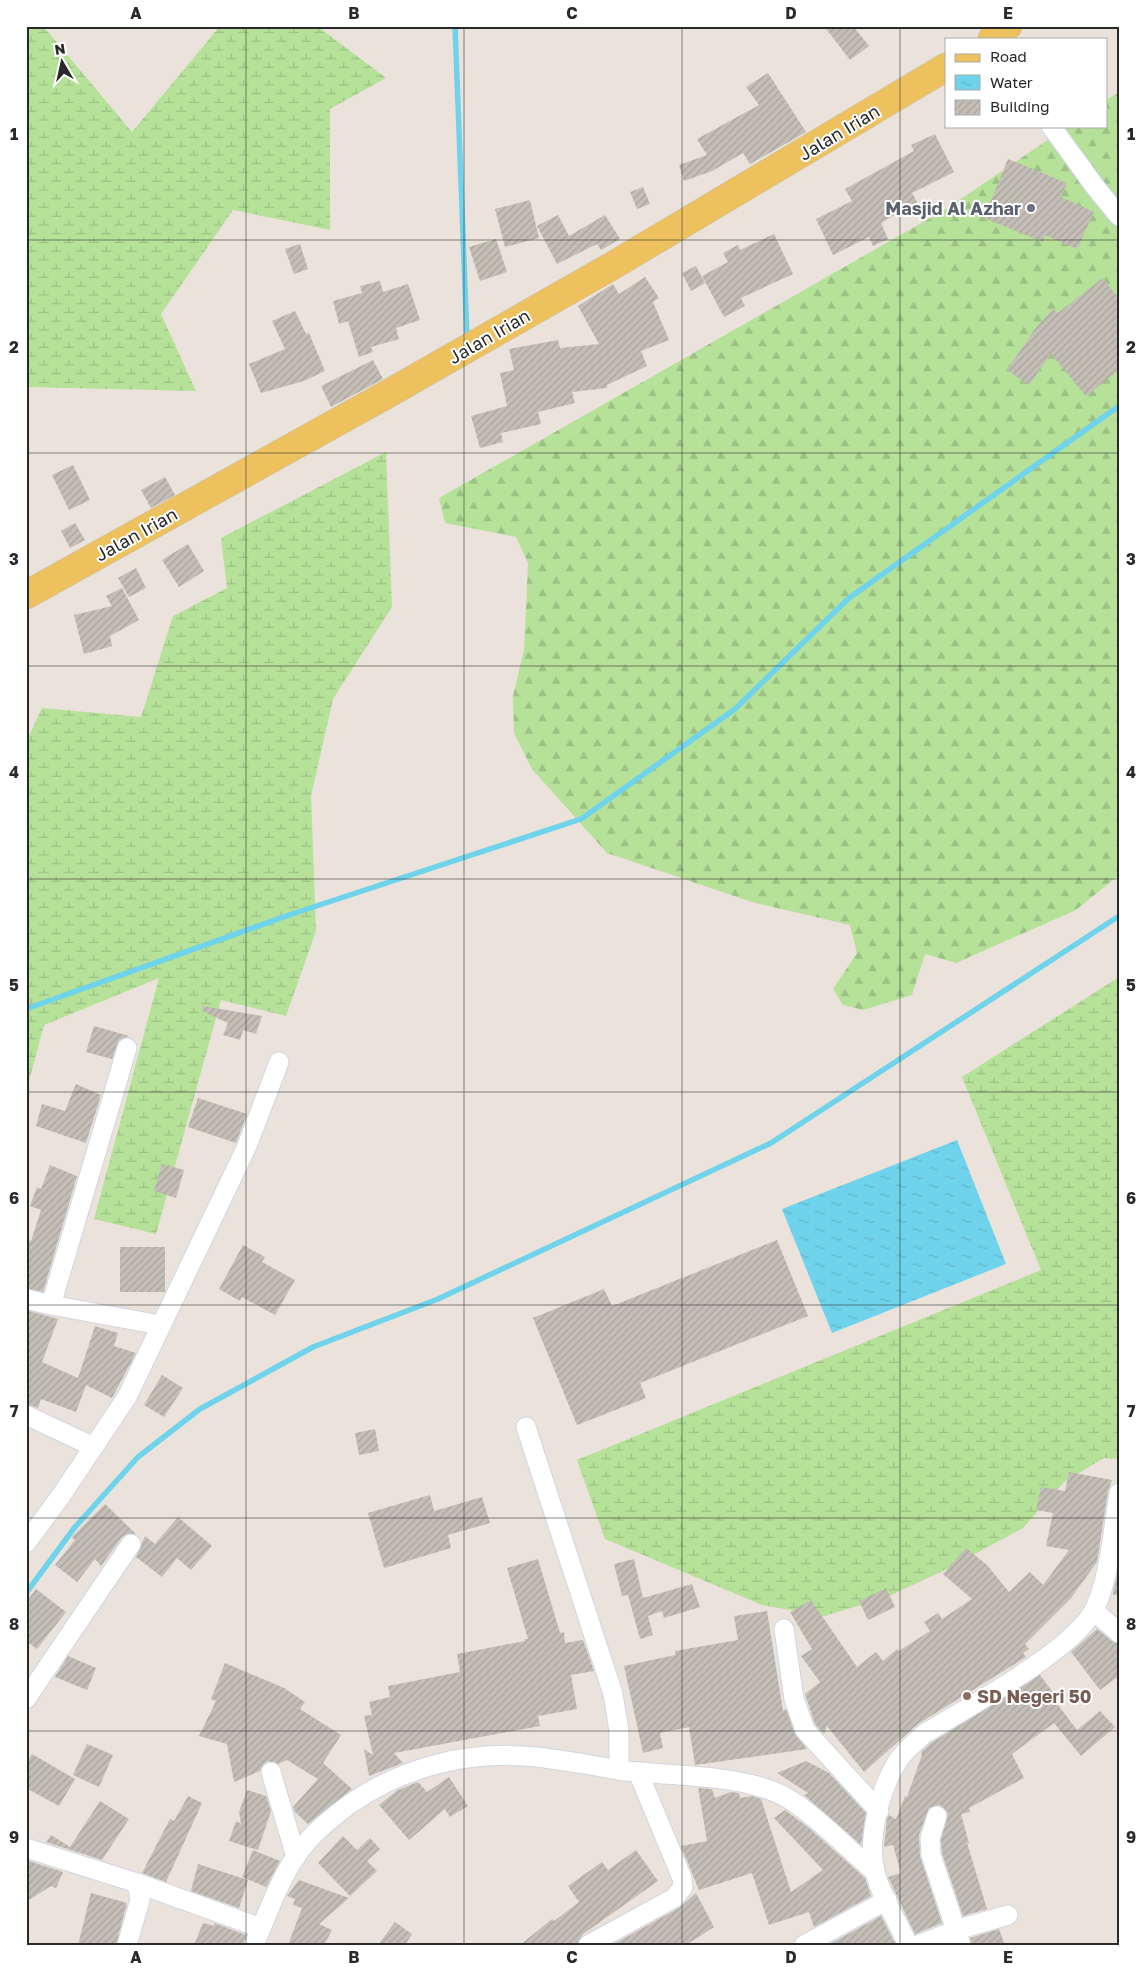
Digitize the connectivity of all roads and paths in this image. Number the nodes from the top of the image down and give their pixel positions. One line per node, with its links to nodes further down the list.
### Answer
1 (1008, 26): 2 (main road)
2 (993, 38)
3 (945, 68): 6 (main road, Jalan Irian)
4 (1052, 128): 5 (street)
5 (1119, 216)
6 (26, 594)
7 (128, 1048): 10 (street)
8 (279, 1062): 11 (street)
9 (26, 1299): 10 (street)
10 (51, 1305): 11 (street)
11 (160, 1325): 14 (street)
12 (26, 1415): 14 (street)
13 (526, 1427): 22 (street)
14 (94, 1447): 16 (street)
15 (1119, 1492): 18 (street)
16 (26, 1543)
17 (131, 1544): 21 (street)
18 (1094, 1610): 20 (street); 25 (street)
19 (784, 1629): 25 (street)
20 (1119, 1633)
21 (26, 1699)
22 (619, 1770): 24 (street); 28 (street)
23 (271, 1772): 28 (street)
24 (638, 1772): 29 (street); 36 (street)
25 (879, 1811): 29 (street)
26 (937, 1816): 34 (street)
27 (26, 1848): 30 (street)
28 (296, 1856): 33 (street)
29 (875, 1872): 31 (street)
30 (138, 1883): 33 (street); 35 (street)
31 (887, 1900): 37 (street); 38 (street)
32 (1008, 1914): 34 (street)
33 (257, 1936)
34 (959, 1937): 39 (street)
35 (127, 1945)
36 (588, 1945)
37 (804, 1945)
38 (908, 1945)
39 (918, 1945)

